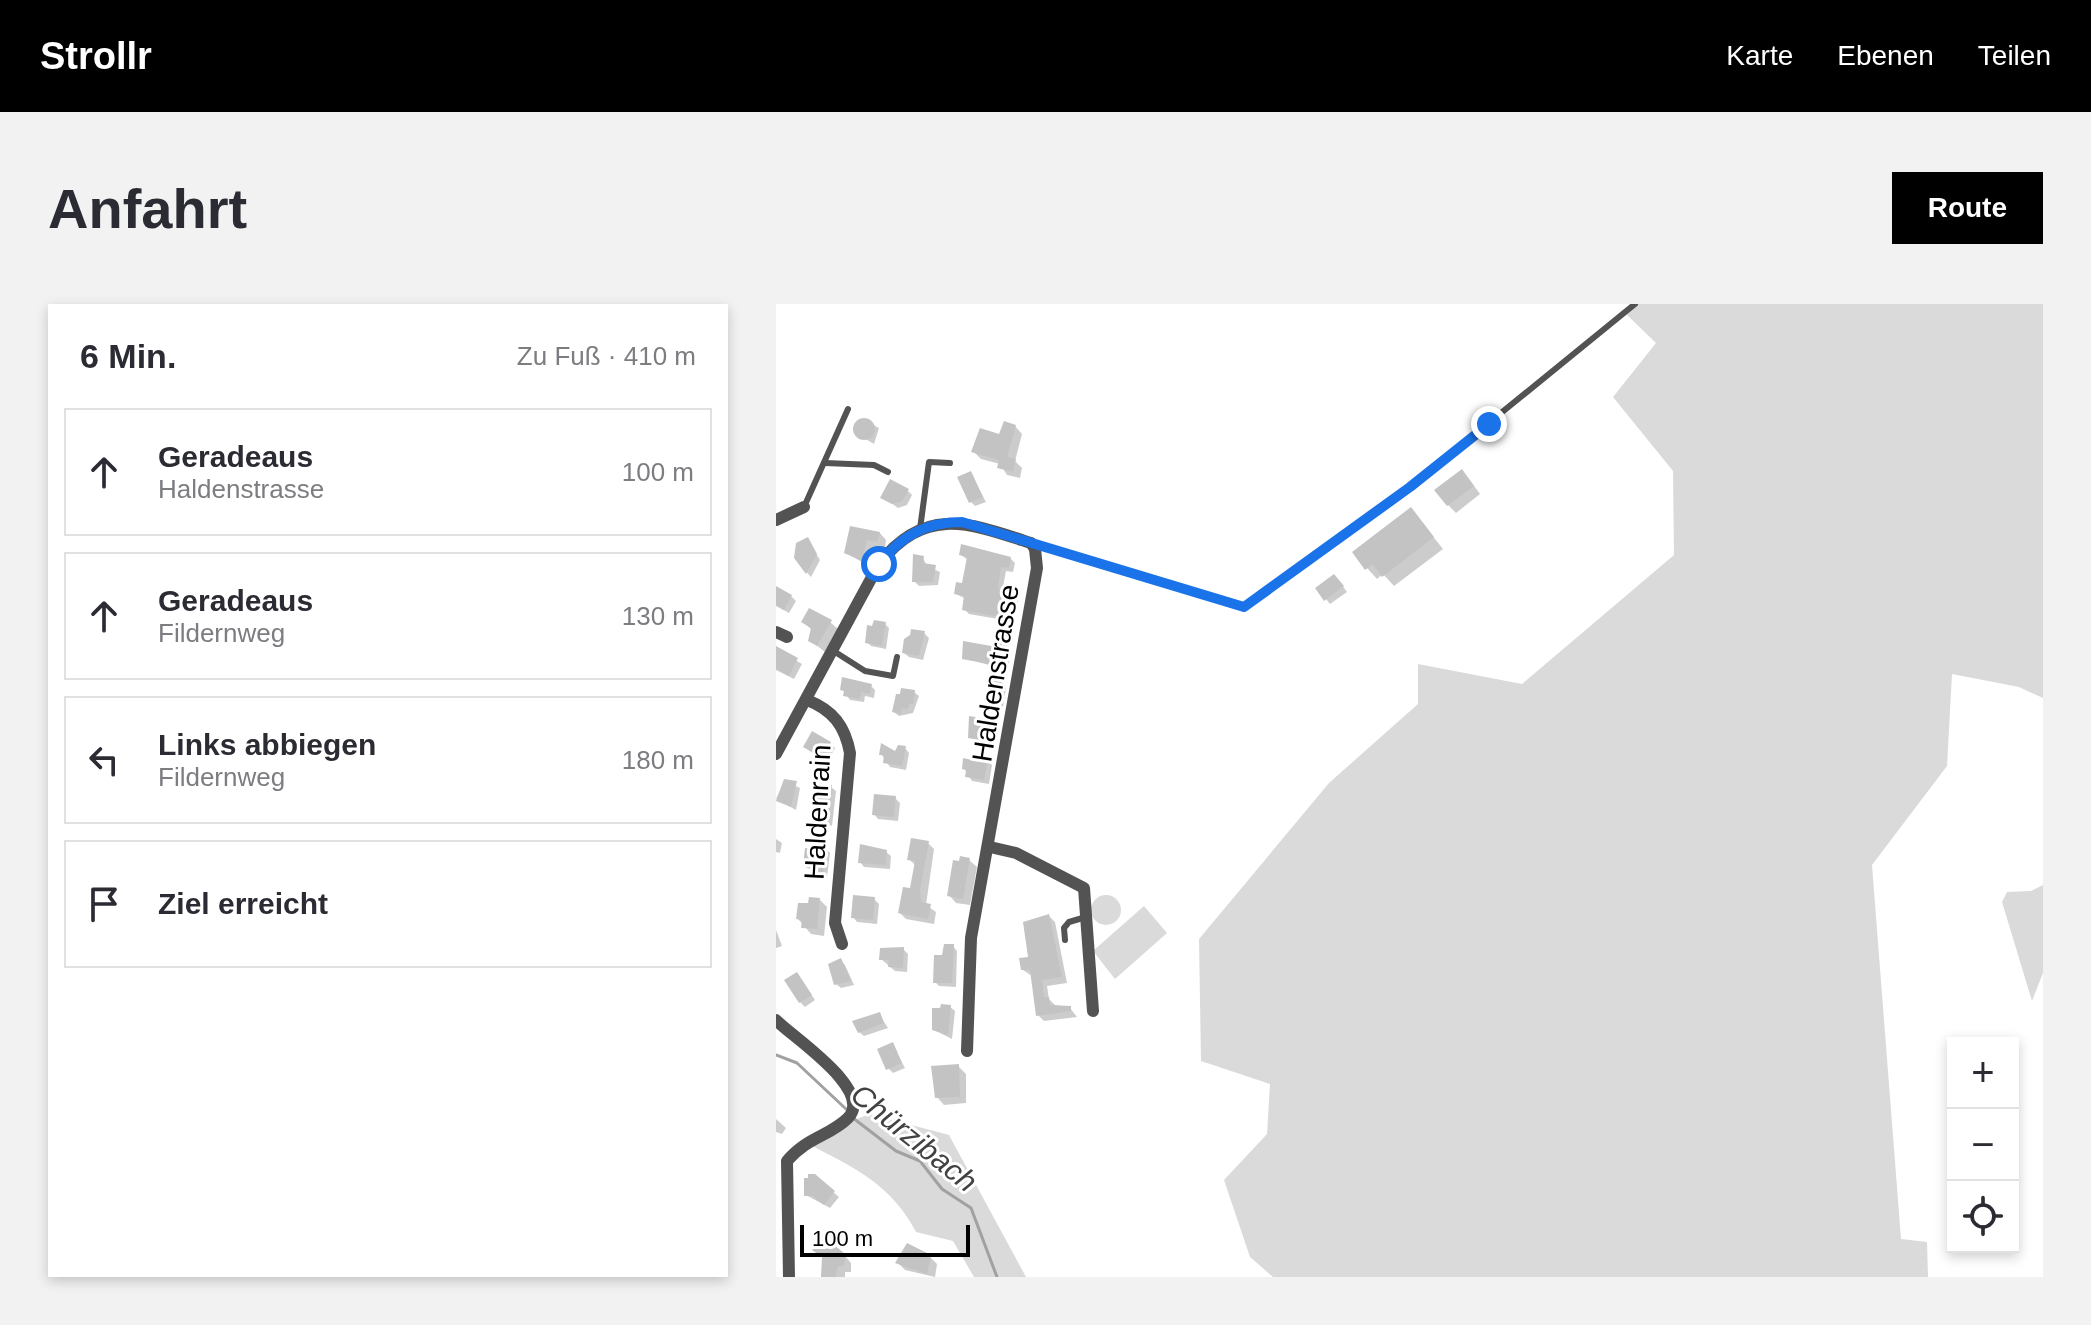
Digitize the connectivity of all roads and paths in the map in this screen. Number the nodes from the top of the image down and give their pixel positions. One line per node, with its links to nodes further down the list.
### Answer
1 (1635, 304): 9 (lane)
2 (848, 409): 3 (lane)
3 (825, 463): 5 (lane); 6 (lane)
4 (950, 463): 8 (lane)
5 (888, 472)
6 (804, 507): 7 (street)
7 (776, 520)
8 (920, 529): 9 (street); 10 (street)
9 (1031, 543): 16 (street, Haldenstrasse)
10 (832, 650): 12 (lane); 14 (street)
11 (897, 657): 12 (lane)
12 (893, 676): 13 (lane)
13 (891, 688)
14 (807, 700): 15 (street); 19 (street, Haldenrain)
15 (776, 754)
16 (990, 847): 17 (street); 22 (street, Haldenstrasse)
17 (1086, 917): 18 (lane); 20 (street)
18 (1065, 940)
19 (842, 944)
20 (1093, 1011)
21 (776, 1020): 23 (street)
22 (967, 1051)
23 (782, 1159): 24 (street)
24 (789, 1277)

